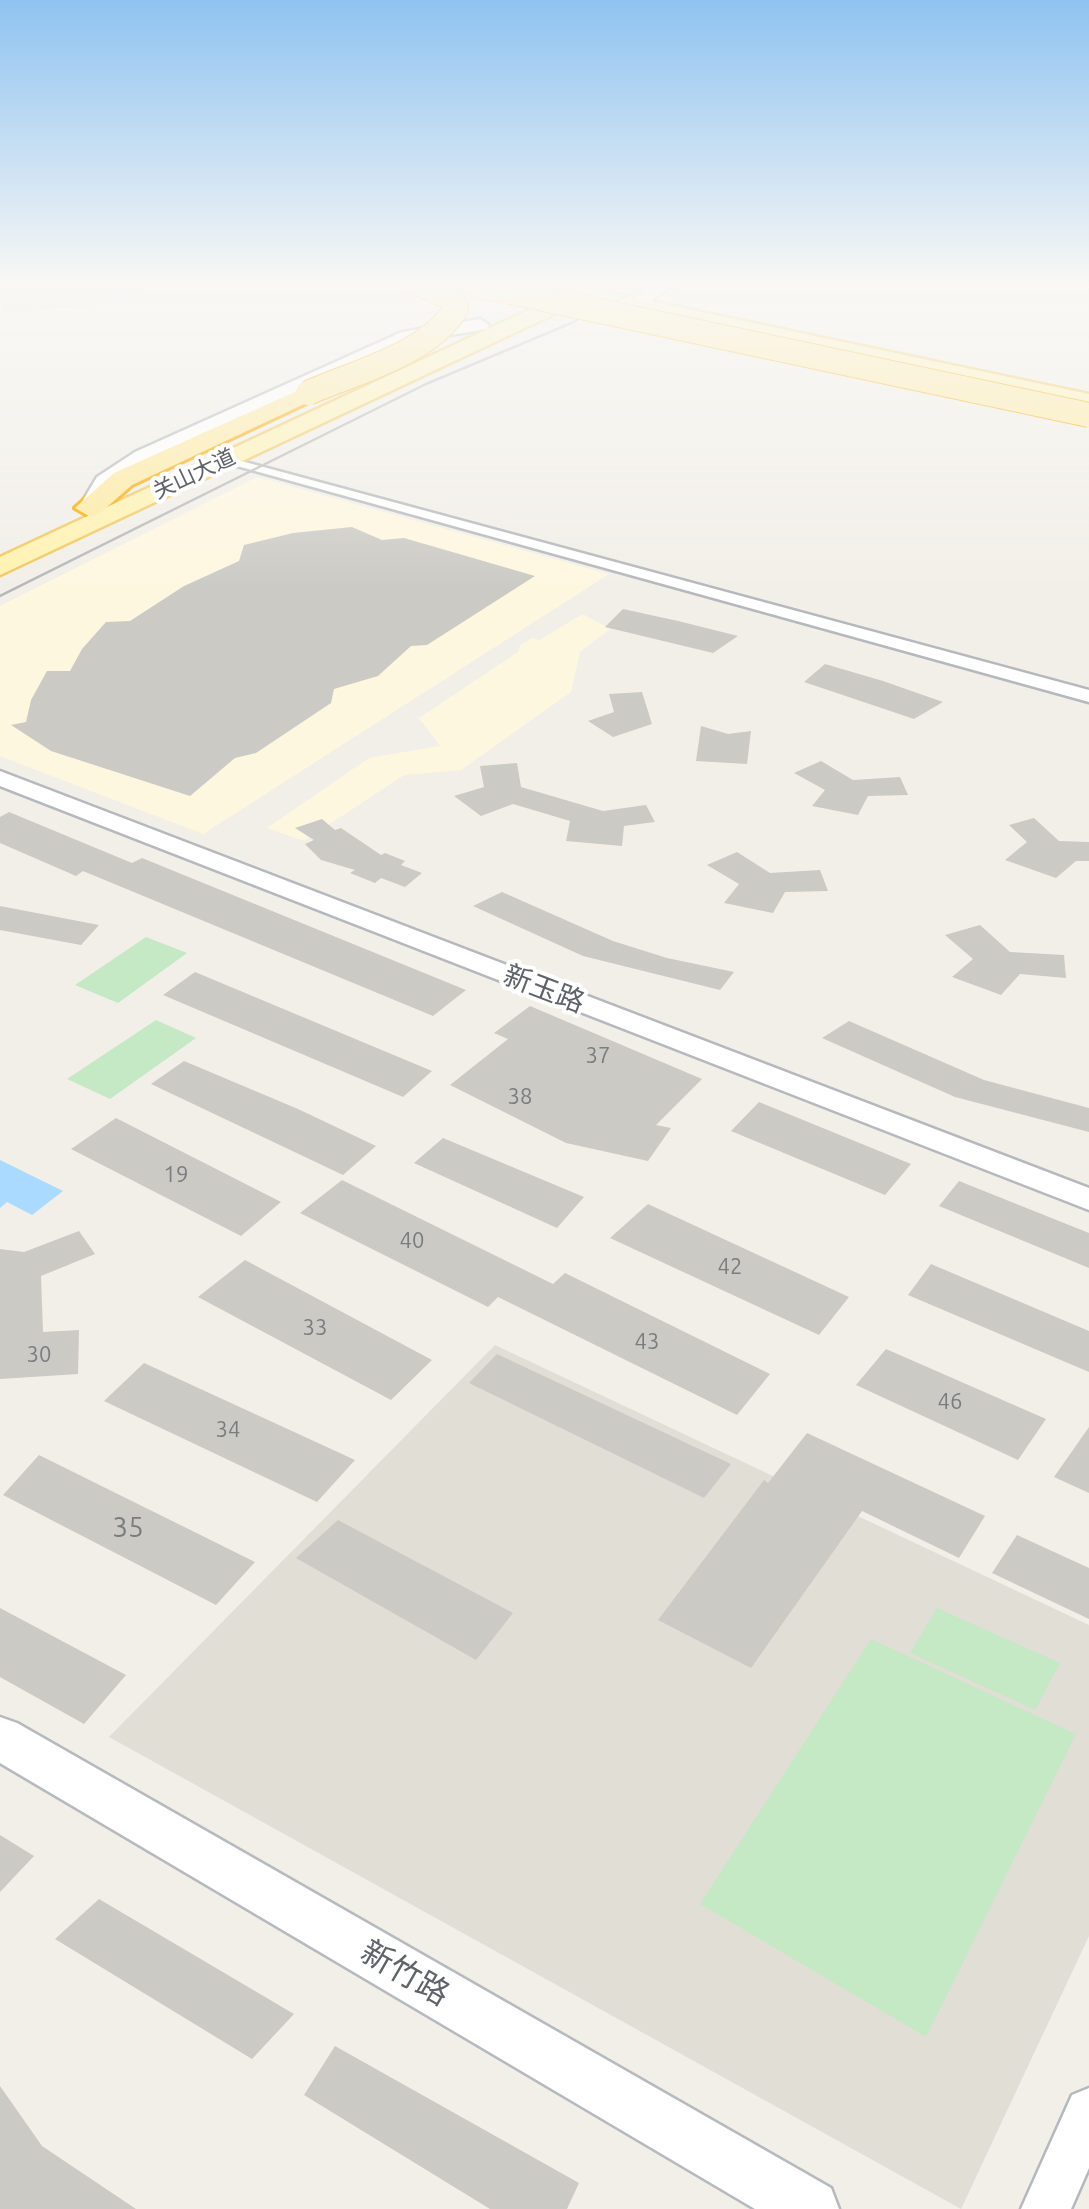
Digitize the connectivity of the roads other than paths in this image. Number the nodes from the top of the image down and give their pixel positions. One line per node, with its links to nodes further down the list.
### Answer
1 (327, 384): 10 (highway, bridge)
2 (368, 384): 10 (main road, 关山大道)
3 (377, 384): 9 (main road, 关山大道)
4 (958, 384): 8 (main road)
5 (964, 384): 8 (highway, bridge)
6 (977, 384): 8 (highway)
7 (991, 384): 8 (main road)
8 (1086, 408)
9 (224, 458): 12 (main road, 关山大道); 13 (street)
10 (90, 508): 11 (main road, 关山大道)
11 (0, 550)
12 (0, 567)
13 (1089, 696)
14 (0, 778): 15 (street, 新玉路)
15 (1089, 1200)
16 (0, 1738): 18 (main road, 新竹路)
17 (1089, 2112): 19 (street)
18 (810, 2209)
19 (1046, 2209)

